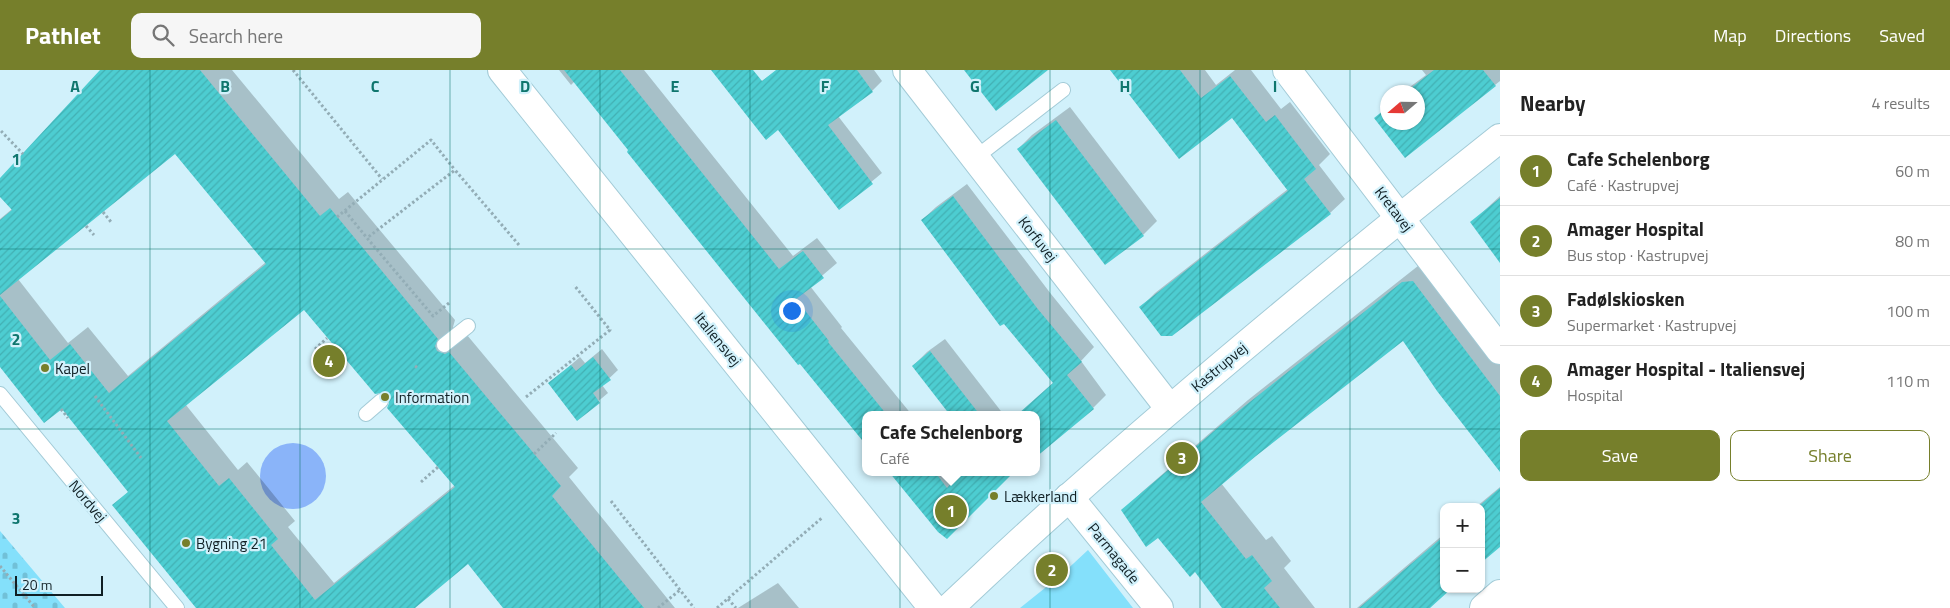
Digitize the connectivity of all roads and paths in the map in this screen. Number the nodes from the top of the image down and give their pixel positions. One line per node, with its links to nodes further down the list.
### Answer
1 (293, 70): 11 (path)
2 (907, 70): 9 (street, Korfuvej)
3 (1287, 70): 14 (street, Kretavej)
4 (512, 73): 42 (street, Italiensvej)
5 (1063, 90): 9 (lane)
6 (1, 131): 8 (path)
7 (1500, 138): 14 (street, Kastrupvej)
8 (23, 154)
9 (975, 158): 33 (street, Korfuvej)
10 (455, 170): 11 (path); 19 (path); 20 (path)
11 (382, 179): 12 (path)
12 (345, 211): 15 (path); 19 (path)
13 (103, 212): 16 (path)
14 (1400, 217): 27 (street, Kretavej); 33 (street, Kastrupvej)
15 (337, 218)
16 (111, 222)
17 (86, 226): 18 (path)
18 (94, 235)
19 (367, 238): 22 (path)
20 (519, 245)
21 (574, 285): 30 (path)
22 (449, 303)
23 (468, 326): 25 (lane)
24 (327, 338): 26 (path)
25 (444, 346)
26 (315, 349)
27 (1500, 350)
28 (0, 394): 49 (lane, Nordvej)
29 (95, 396): 38 (path)
30 (526, 397)
31 (381, 401): 34 (lane)
32 (61, 409): 35 (path)
33 (1170, 409): 41 (street, Kastrupvej)
34 (366, 414)
35 (68, 418)
36 (556, 433): 37 (path)
37 (534, 454)
38 (141, 458)
39 (438, 467): 40 (path)
40 (421, 482)
41 (1069, 497): 55 (street, Kastrupvej); 56 (street, Parmagade)
42 (845, 498): 47 (path); 54 (street, Italiensvej)
43 (611, 501): 45 (path)
44 (0, 566): 48 (path)
45 (680, 590): 50 (path); 51 (path)
46 (1500, 594): 57 (street)
47 (728, 599): 52 (path); 53 (path)
48 (35, 608)
49 (177, 608)
50 (658, 608)
51 (694, 608)
52 (717, 608)
53 (736, 608)
54 (933, 608)
55 (948, 608)
56 (1159, 608)
57 (1484, 608)

